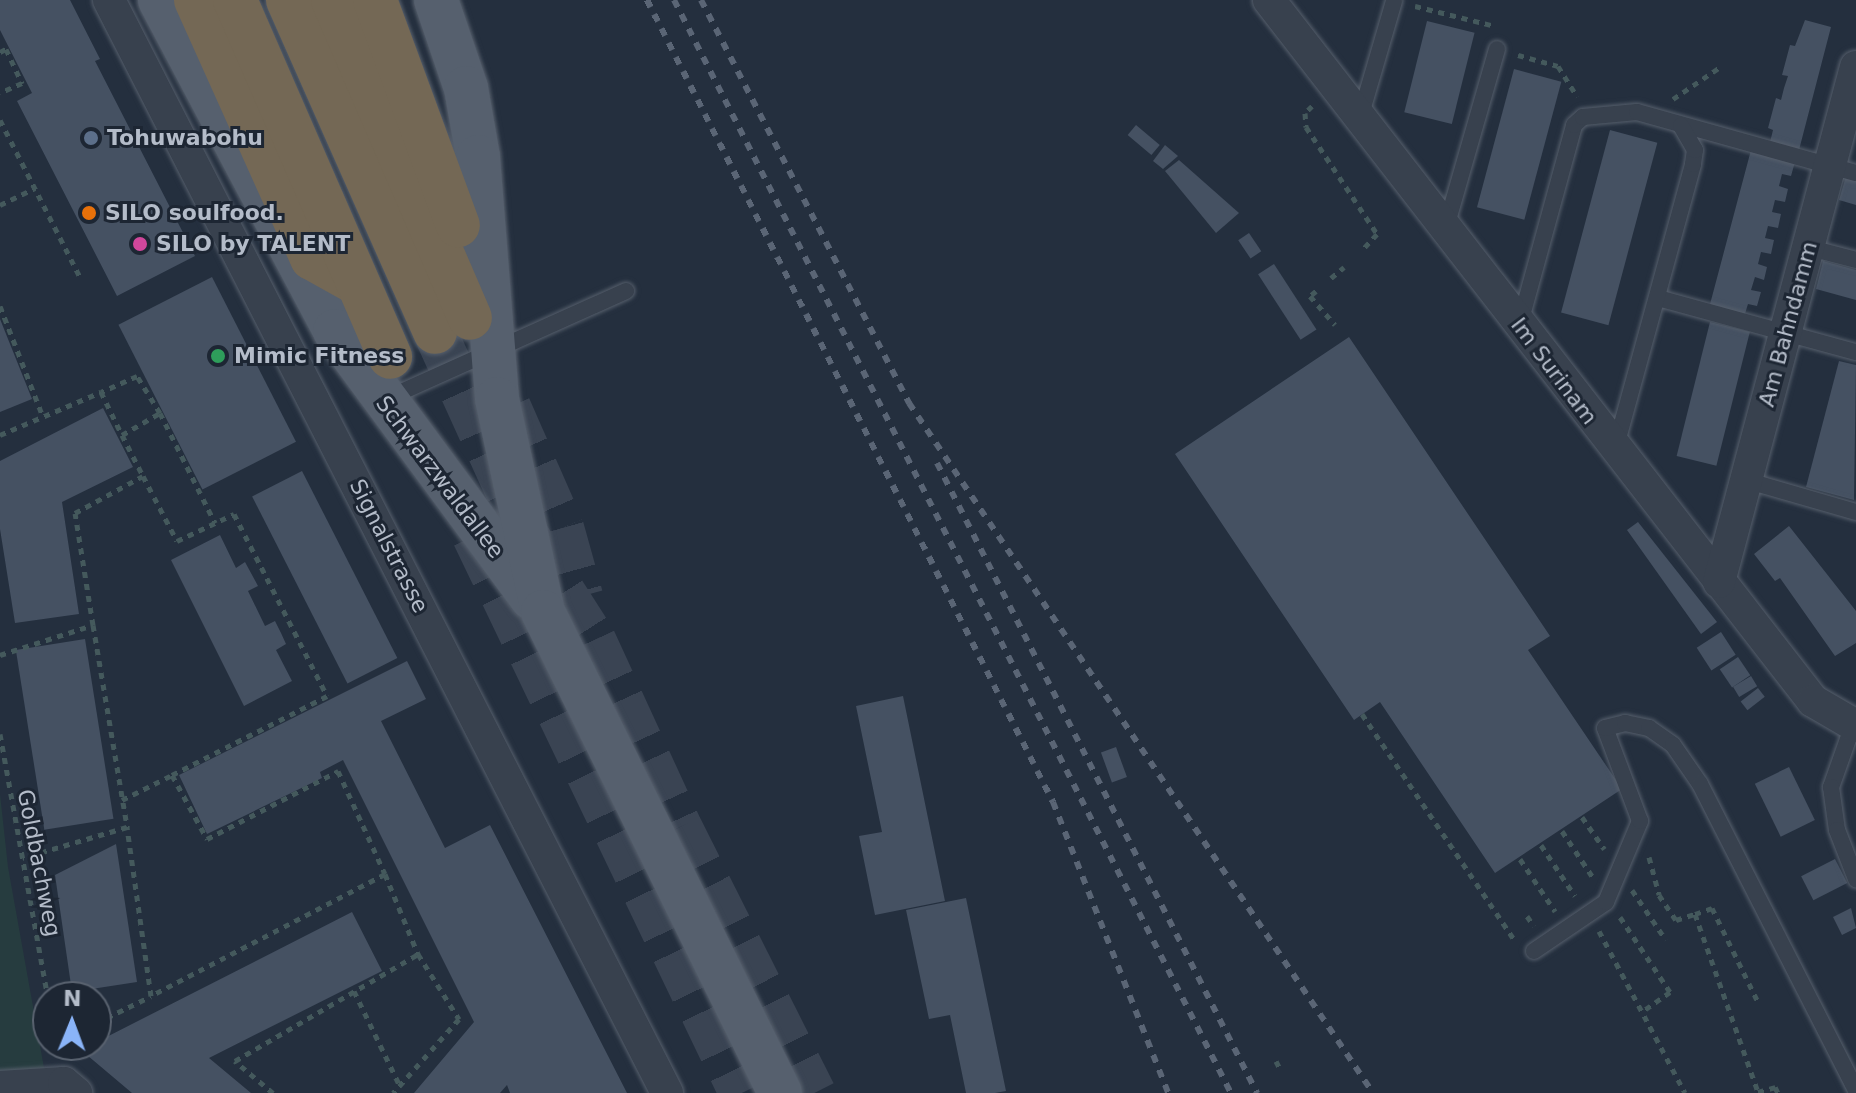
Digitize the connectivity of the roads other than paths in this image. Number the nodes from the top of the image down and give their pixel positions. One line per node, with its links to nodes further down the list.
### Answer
1 (109, 0): 39 (street, Signalstrasse)
2 (160, 0): 27 (main road, Schwarzwaldallee)
3 (196, 0): 19 (highway)
4 (235, 0): 19 (highway)
5 (288, 0): 23 (highway)
6 (333, 0): 23 (highway)
7 (375, 0): 23 (highway)
8 (436, 0): 23 (main road, Schwarzwaldallee)
9 (1269, 0): 13 (street, Im Surinam)
10 (1394, 1): 13 (lane)
11 (1497, 49): 16 (lane)
12 (1856, 67): 15 (street, Am Bahndamm)
13 (1361, 114): 16 (street, Im Surinam)
14 (1681, 126): 15 (lane); 21 (lane); 22 (lane)
15 (1842, 170): 17 (street, Am Bahndamm)
16 (1446, 229): 22 (street, Im Surinam)
17 (1810, 248): 18 (lane); 24 (street, Am Bahndamm)
18 (1856, 260)
19 (357, 283): 26 (highway)
20 (626, 291): 23 (lane)
21 (1658, 298): 24 (lane); 28 (lane)
22 (1519, 325): 28 (street, Im Surinam)
23 (466, 326): 27 (lane); 32 (main road, Schwarzwaldallee)
24 (1785, 333): 25 (lane); 29 (street, Am Bahndamm)
25 (1856, 352)
26 (390, 357)
27 (383, 401): 32 (main road, Schwarzwaldallee)
28 (1615, 451): 31 (street, Im Surinam)
29 (1745, 480): 30 (lane); 31 (street, Am Bahndamm)
30 (1856, 512)
31 (1719, 582): 33 (street, Im Surinam)
32 (543, 612): 40 (main road, Schwarzwaldallee)
33 (1855, 725): 34 (lane)
34 (1856, 879)
35 (1527, 950): 37 (lane)
36 (0, 1087): 38 (street)
37 (1856, 1090)
38 (76, 1093)
39 (667, 1093)
40 (780, 1093)

